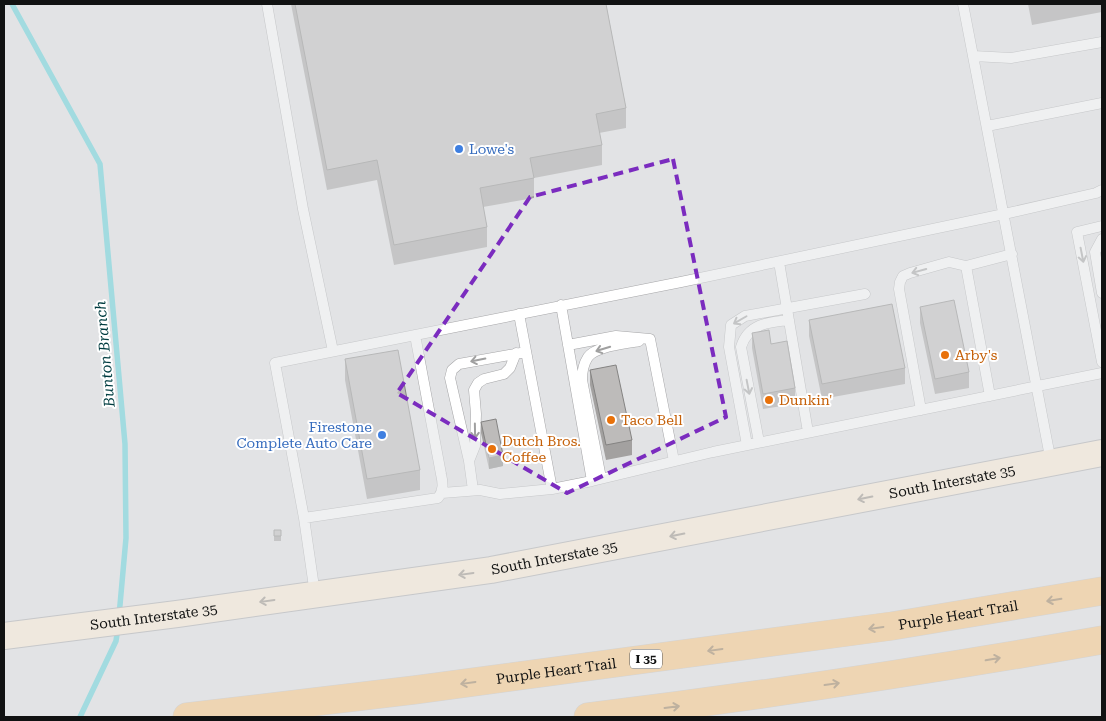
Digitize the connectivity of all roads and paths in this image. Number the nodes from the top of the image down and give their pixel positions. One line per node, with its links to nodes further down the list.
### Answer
1 (268, 4): 23 (lane)
2 (963, 4): 4 (lane)
3 (1102, 42): 4 (lane)
4 (973, 56): 6 (lane)
5 (1102, 103): 6 (lane)
6 (987, 126): 8 (lane)
7 (1102, 190): 8 (lane)
8 (1004, 214): 11 (lane); 12 (lane)
9 (1102, 226): 25 (lane, one-way to 25)
10 (1102, 239): 14 (lane)
11 (1012, 254): 13 (lane); 27 (lane)
12 (779, 262): 16 (lane); 17 (lane)
13 (966, 266): 28 (lane); 29 (lane, one-way to 29)
14 (1102, 293)
15 (866, 294): 17 (lane)
16 (561, 305): 18 (lane); 22 (lane)
17 (787, 308): 19 (lane); 32 (lane, one-way to 32)
18 (519, 314): 20 (lane); 24 (lane)
19 (789, 320): 30 (lane); 31 (lane, one-way to 31)
20 (415, 335): 23 (lane); 40 (lane)
21 (650, 339): 22 (lane); 35 (lane); 37 (lane, one-way to 37)
22 (568, 345): 37 (lane)
23 (333, 351): 41 (lane)
24 (521, 352): 34 (lane, one-way to 34); 34 (lane, one-way to 34); 38 (lane)
25 (1102, 362)
26 (1102, 373): 27 (lane)
27 (1037, 387): 28 (lane); 36 (lane)
28 (990, 396): 29 (lane)
29 (921, 410): 30 (lane)
30 (808, 432): 31 (lane)
31 (759, 442): 32 (lane)
32 (747, 445): 35 (lane)
33 (1102, 453): 36 (main road, South Interstate 35)
34 (469, 461): 39 (lane)
35 (674, 461): 37 (lane)
36 (1052, 462): 43 (main road, South Interstate 35, one-way to 43)
37 (597, 479): 38 (lane)
38 (552, 489): 39 (lane)
39 (473, 490): 40 (lane)
40 (442, 493): 41 (lane)
41 (304, 518): 43 (lane)
42 (1102, 591): 46 (highway, Purple Heart Trail / I 35, one-way to 46)
43 (315, 595): 44 (main road, South Interstate 35, one-way to 44)
44 (4, 636)
45 (1102, 640): 47 (highway, one-way to 45)
46 (188, 717)
47 (588, 717)

